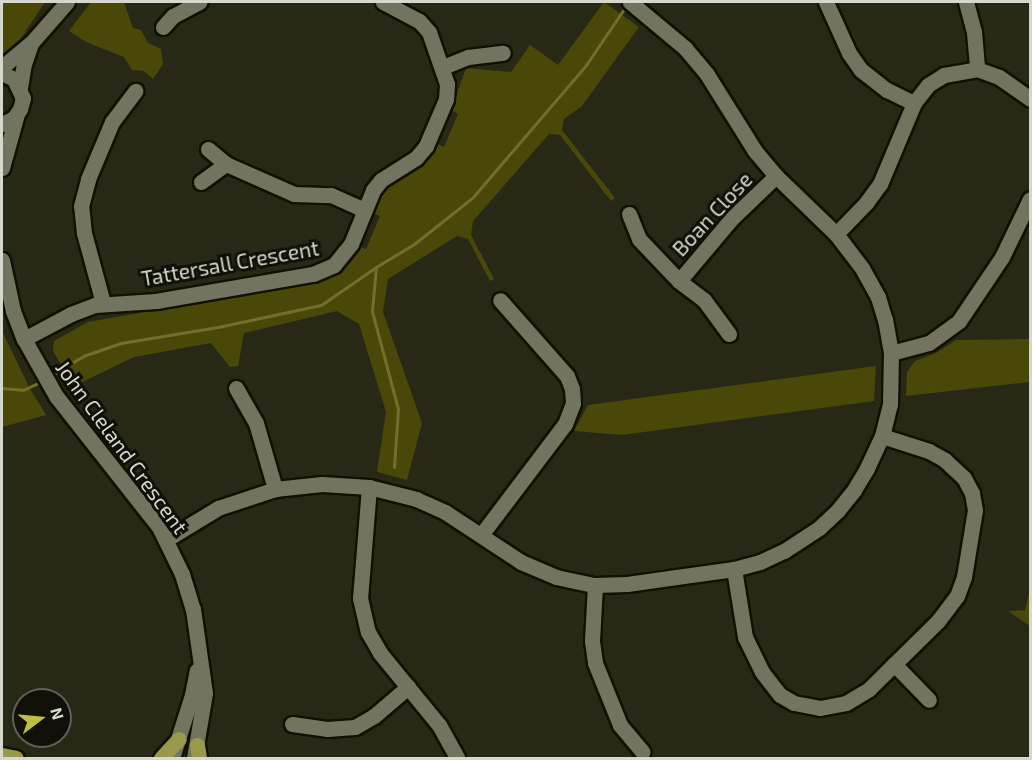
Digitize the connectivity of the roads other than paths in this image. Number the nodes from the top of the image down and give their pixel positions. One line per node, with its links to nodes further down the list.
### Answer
1 (67, 2): 8 (street)
2 (199, 2): 7 (street)
3 (387, 2): 11 (street, Tattersall Crescent)
4 (630, 2): 23 (street)
5 (826, 2): 17 (street)
6 (966, 2): 12 (street)
7 (163, 27)
8 (32, 42): 10 (street); 14 (street)
9 (503, 53): 11 (street)
10 (2, 67)
11 (443, 67): 26 (street, Tattersall Crescent)
12 (977, 69): 16 (street); 17 (street)
13 (2, 73): 14 (street)
14 (20, 88): 18 (street)
15 (135, 91): 32 (street)
16 (1030, 99)
17 (914, 103): 28 (street)
18 (17, 114): 19 (street); 22 (street)
19 (2, 124)
20 (208, 149): 21 (street)
21 (226, 164): 24 (street); 26 (street)
22 (2, 168)
23 (776, 176): 28 (street); 30 (street, Boan Close)
24 (201, 182)
25 (1030, 199): 35 (street)
26 (365, 210): 32 (street, Tattersall Crescent)
27 (629, 214): 30 (street, Boan Close)
28 (836, 234): 35 (street)
29 (2, 260): 34 (street, John Cleland Crescent)
30 (680, 281): 33 (street, Boan Close)
31 (500, 300): 40 (street)
32 (103, 303): 34 (street, Tattersall Crescent)
33 (729, 334)
34 (24, 339): 41 (street, John Cleland Crescent)
35 (891, 353): 37 (street)
36 (236, 387): 39 (street)
37 (882, 435): 42 (street); 45 (street)
38 (369, 487): 39 (street); 40 (street); 46 (street)
39 (275, 489): 41 (street)
40 (481, 534): 43 (street)
41 (166, 539): 44 (street, John Cleland Crescent)
42 (734, 569): 43 (street); 45 (street)
43 (595, 585): 50 (street)
44 (199, 661): 49 (street, John Cleland Crescent); 51 (street, John Cleland Crescent)
45 (894, 664): 47 (street)
46 (408, 687): 48 (street); 56 (street)
47 (929, 700)
48 (292, 724)
49 (179, 739): 54 (main road); 55 (street, John Cleland Crescent)
50 (643, 752)
51 (196, 754)
52 (2, 755): 53 (main road)
53 (16, 759)
54 (161, 759)
55 (172, 759)
56 (457, 759)

